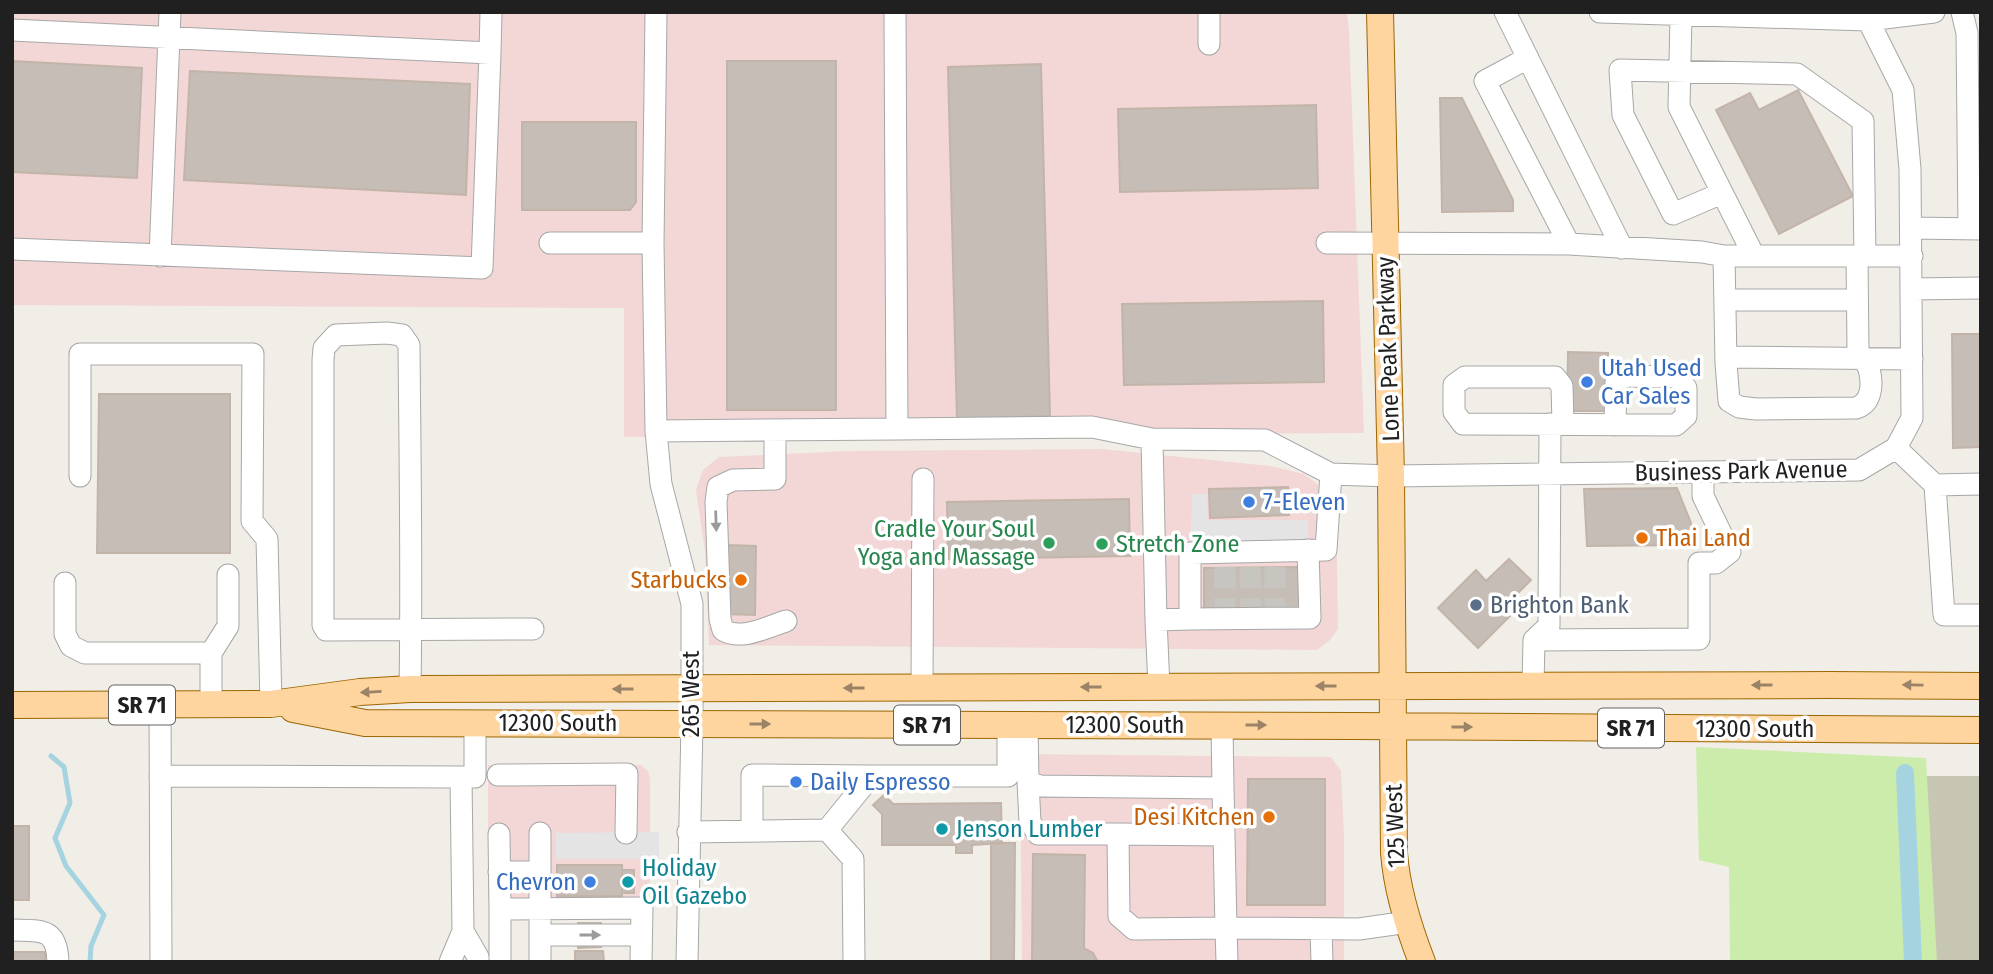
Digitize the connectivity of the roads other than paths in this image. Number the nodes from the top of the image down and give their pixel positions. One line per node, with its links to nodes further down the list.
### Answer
1 (170, 12): 15 (street)
2 (491, 12): 17 (street)
3 (656, 12): 25 (street, 265 West)
4 (895, 12): 44 (street)
5 (1209, 12): 16 (street)
6 (1380, 12): 23 (main road, Lone Peak Parkway)
7 (1504, 12): 18 (street)
8 (1600, 12): 12 (street)
9 (1934, 12): 11 (street)
10 (1962, 12): 22 (street)
11 (1926, 13): 13 (street)
12 (1670, 14): 13 (street); 19 (street)
13 (1868, 16): 21 (street)
14 (12, 30): 15 (street)
15 (169, 38): 17 (street); 30 (street)
16 (1209, 44)
17 (489, 53): 30 (street)
18 (1528, 58): 27 (street); 28 (street)
19 (1680, 72): 20 (street); 20 (street); 33 (street)
20 (1722, 193): 32 (street)
21 (1912, 229): 22 (street); 34 (street)
22 (1975, 229)
23 (1385, 242): 26 (street); 27 (street); 53 (main road, Lone Peak Parkway)
24 (550, 243): 25 (street)
25 (653, 243): 46 (street, 265 West)
26 (1327, 243)
27 (1569, 244): 28 (street)
28 (1622, 248): 31 (street)
29 (12, 249): 30 (street)
30 (160, 256)
31 (1724, 256): 32 (street); 37 (street)
32 (1754, 256): 33 (street)
33 (1861, 256): 34 (street); 38 (street)
34 (1912, 256): 36 (street)
35 (1981, 288): 36 (street)
36 (1912, 289): 41 (street)
37 (1725, 300): 38 (street); 39 (street)
38 (1857, 300): 40 (street)
39 (1726, 357): 40 (street); 40 (street)
40 (1862, 359): 41 (street)
41 (1912, 359): 48 (street)
42 (1556, 424): 42 (street); 43 (street); 51 (street)
43 (1615, 425)
44 (897, 429): 45 (street); 47 (street)
45 (775, 430): 46 (street); 63 (street, one-way to 63)
46 (656, 431): 73 (street, 265 West)
47 (1152, 439): 50 (street); 62 (street)
48 (1896, 448): 49 (street, Business Park Avenue); 56 (street)
49 (1703, 472): 51 (street, Business Park Avenue); 66 (street)
50 (1331, 474): 53 (street, Business Park Avenue); 57 (street)
51 (1550, 474): 53 (street, Business Park Avenue); 66 (street)
52 (80, 475): 78 (street)
53 (1391, 475): 68 (main road, Lone Peak Parkway)
54 (923, 479): 72 (street)
55 (1981, 484): 56 (street)
56 (1935, 485): 60 (street)
57 (1308, 550): 61 (street); 61 (street)
58 (228, 575): 67 (street)
59 (65, 583): 67 (street)
60 (1981, 615)
61 (1190, 619): 62 (street)
62 (1156, 620): 71 (street)
63 (786, 621)
64 (533, 629): 65 (street)
65 (410, 630): 65 (street); 74 (street)
66 (1534, 640): 69 (street)
67 (211, 653): 75 (street)
68 (1394, 686): 69 (main road, 12300 South / SR 71); 71 (main road, 12300 South / SR 71, one-way to 71); 83 (main road, 125 West)
69 (1533, 686): 70 (main road, 12300 South / SR 71, one-way to 69)
70 (1981, 686)
71 (1159, 687): 72 (main road, 12300 South / SR 71, one-way to 72)
72 (922, 688): 73 (main road, 12300 South / SR 71, one-way to 73)
73 (692, 689): 74 (main road, 12300 South / SR 71, one-way to 74); 80 (street, 265 West)
74 (410, 690): 78 (main road, 12300 South / SR 71, one-way to 78)
75 (211, 704): 77 (main road, 12300 South / SR 71); 78 (main road, 12300 South / SR 71)
76 (12, 705): 77 (main road, 12300 South / SR 71)
77 (160, 705): 86 (street)
78 (271, 705): 79 (main road, 12300 South / SR 71)
79 (475, 723): 80 (main road, 12300 South / SR 71); 88 (street)
80 (692, 724): 81 (main road, 12300 South / SR 71, one-way to 81); 94 (street, 265 West)
81 (1017, 725): 82 (main road, 12300 South / SR 71); 87 (street); 89 (street)
82 (1222, 725): 83 (main road, 12300 South / SR 71, one-way to 83); 90 (street)
83 (1394, 726): 84 (main road, 12300 South / SR 71, one-way to 84); 103 (main road, 125 West)
84 (1981, 730)
85 (498, 775): 93 (street)
86 (160, 776): 88 (street); 111 (street)
87 (871, 776): 91 (street); 92 (street)
88 (461, 777): 107 (street)
89 (1028, 782): 90 (street); 97 (street)
90 (1223, 788): 98 (street)
91 (827, 830): 92 (street); 118 (street)
92 (752, 831): 94 (street)
93 (626, 832)
94 (688, 832): 117 (street, 265 West)
95 (540, 833): 100 (street)
96 (499, 834): 99 (street)
97 (1118, 834): 98 (street); 104 (street)
98 (1224, 835): 104 (street)
99 (499, 872): 100 (street); 102 (street)
100 (540, 872): 101 (street)
101 (540, 902): 102 (street); 108 (street); 109 (street)
102 (500, 903): 114 (street)
103 (1408, 922): 105 (street); 121 (main road, 125 West)
104 (1227, 928): 105 (street); 119 (street)
105 (1321, 929): 120 (street)
106 (12, 930): 110 (street)
107 (463, 931): 112 (street); 113 (street)
108 (540, 935): 109 (street, one-way to 109); 115 (street)
109 (641, 935): 116 (street)
110 (58, 962)
111 (162, 962)
112 (450, 962)
113 (478, 962)
114 (500, 962)
115 (540, 962)
116 (641, 962)
117 (687, 962)
118 (854, 962)
119 (1227, 962)
120 (1322, 962)
121 (1422, 962)

